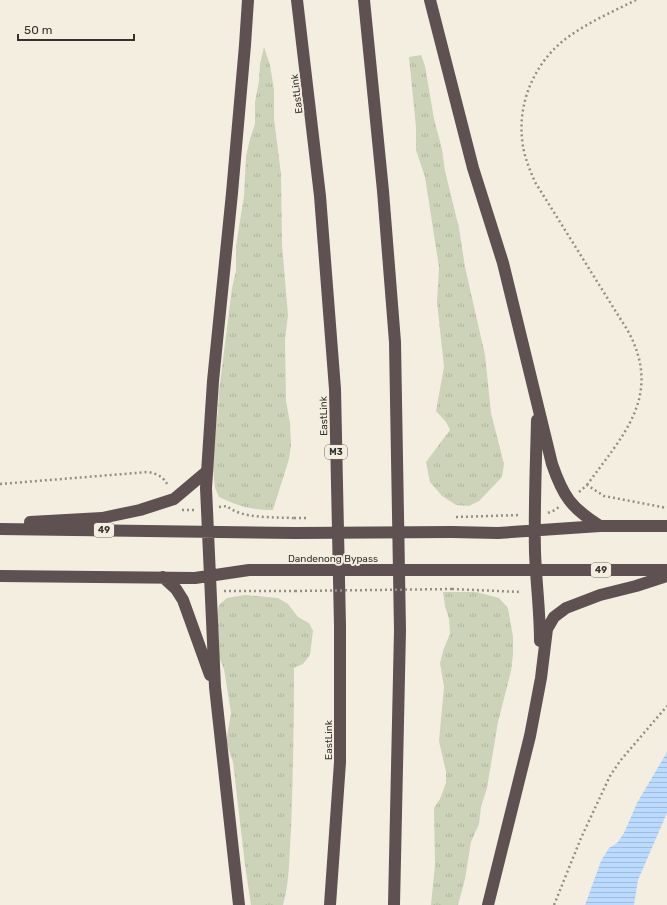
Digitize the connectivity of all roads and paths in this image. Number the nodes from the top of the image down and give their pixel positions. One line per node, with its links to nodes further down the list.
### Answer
1 (248, 0): 7 (highway)
2 (297, 0): 27 (highway, EastLink / M3)
3 (364, 0): 28 (highway)
4 (430, 0): 6 (highway)
5 (636, 0): 8 (path)
6 (537, 404): 10 (highway); 13 (highway)
7 (206, 472): 9 (highway); 14 (highway)
8 (587, 485)
9 (0, 524)
10 (600, 526): 11 (highway, 49); 13 (highway, 49)
11 (667, 526)
12 (0, 529): 14 (highway, 49)
13 (535, 530): 14 (highway, 49, bridge); 15 (highway)
14 (207, 532): 17 (highway)
15 (536, 570): 16 (highway, Dandenong Bypass / 49); 17 (highway, Dandenong Bypass / 49, bridge); 24 (highway)
16 (667, 570)
17 (210, 575): 20 (highway, Dandenong Bypass / 49); 23 (highway)
18 (0, 576): 20 (highway, Dandenong Bypass / 49)
19 (667, 576): 24 (highway)
20 (163, 577): 23 (highway)
21 (221, 591): 22 (path, bridge)
22 (521, 592)
23 (215, 687): 26 (highway)
24 (537, 698): 29 (highway)
25 (667, 706): 30 (path)
26 (239, 905)
27 (330, 905)
28 (394, 905)
29 (488, 905)
30 (554, 905)

